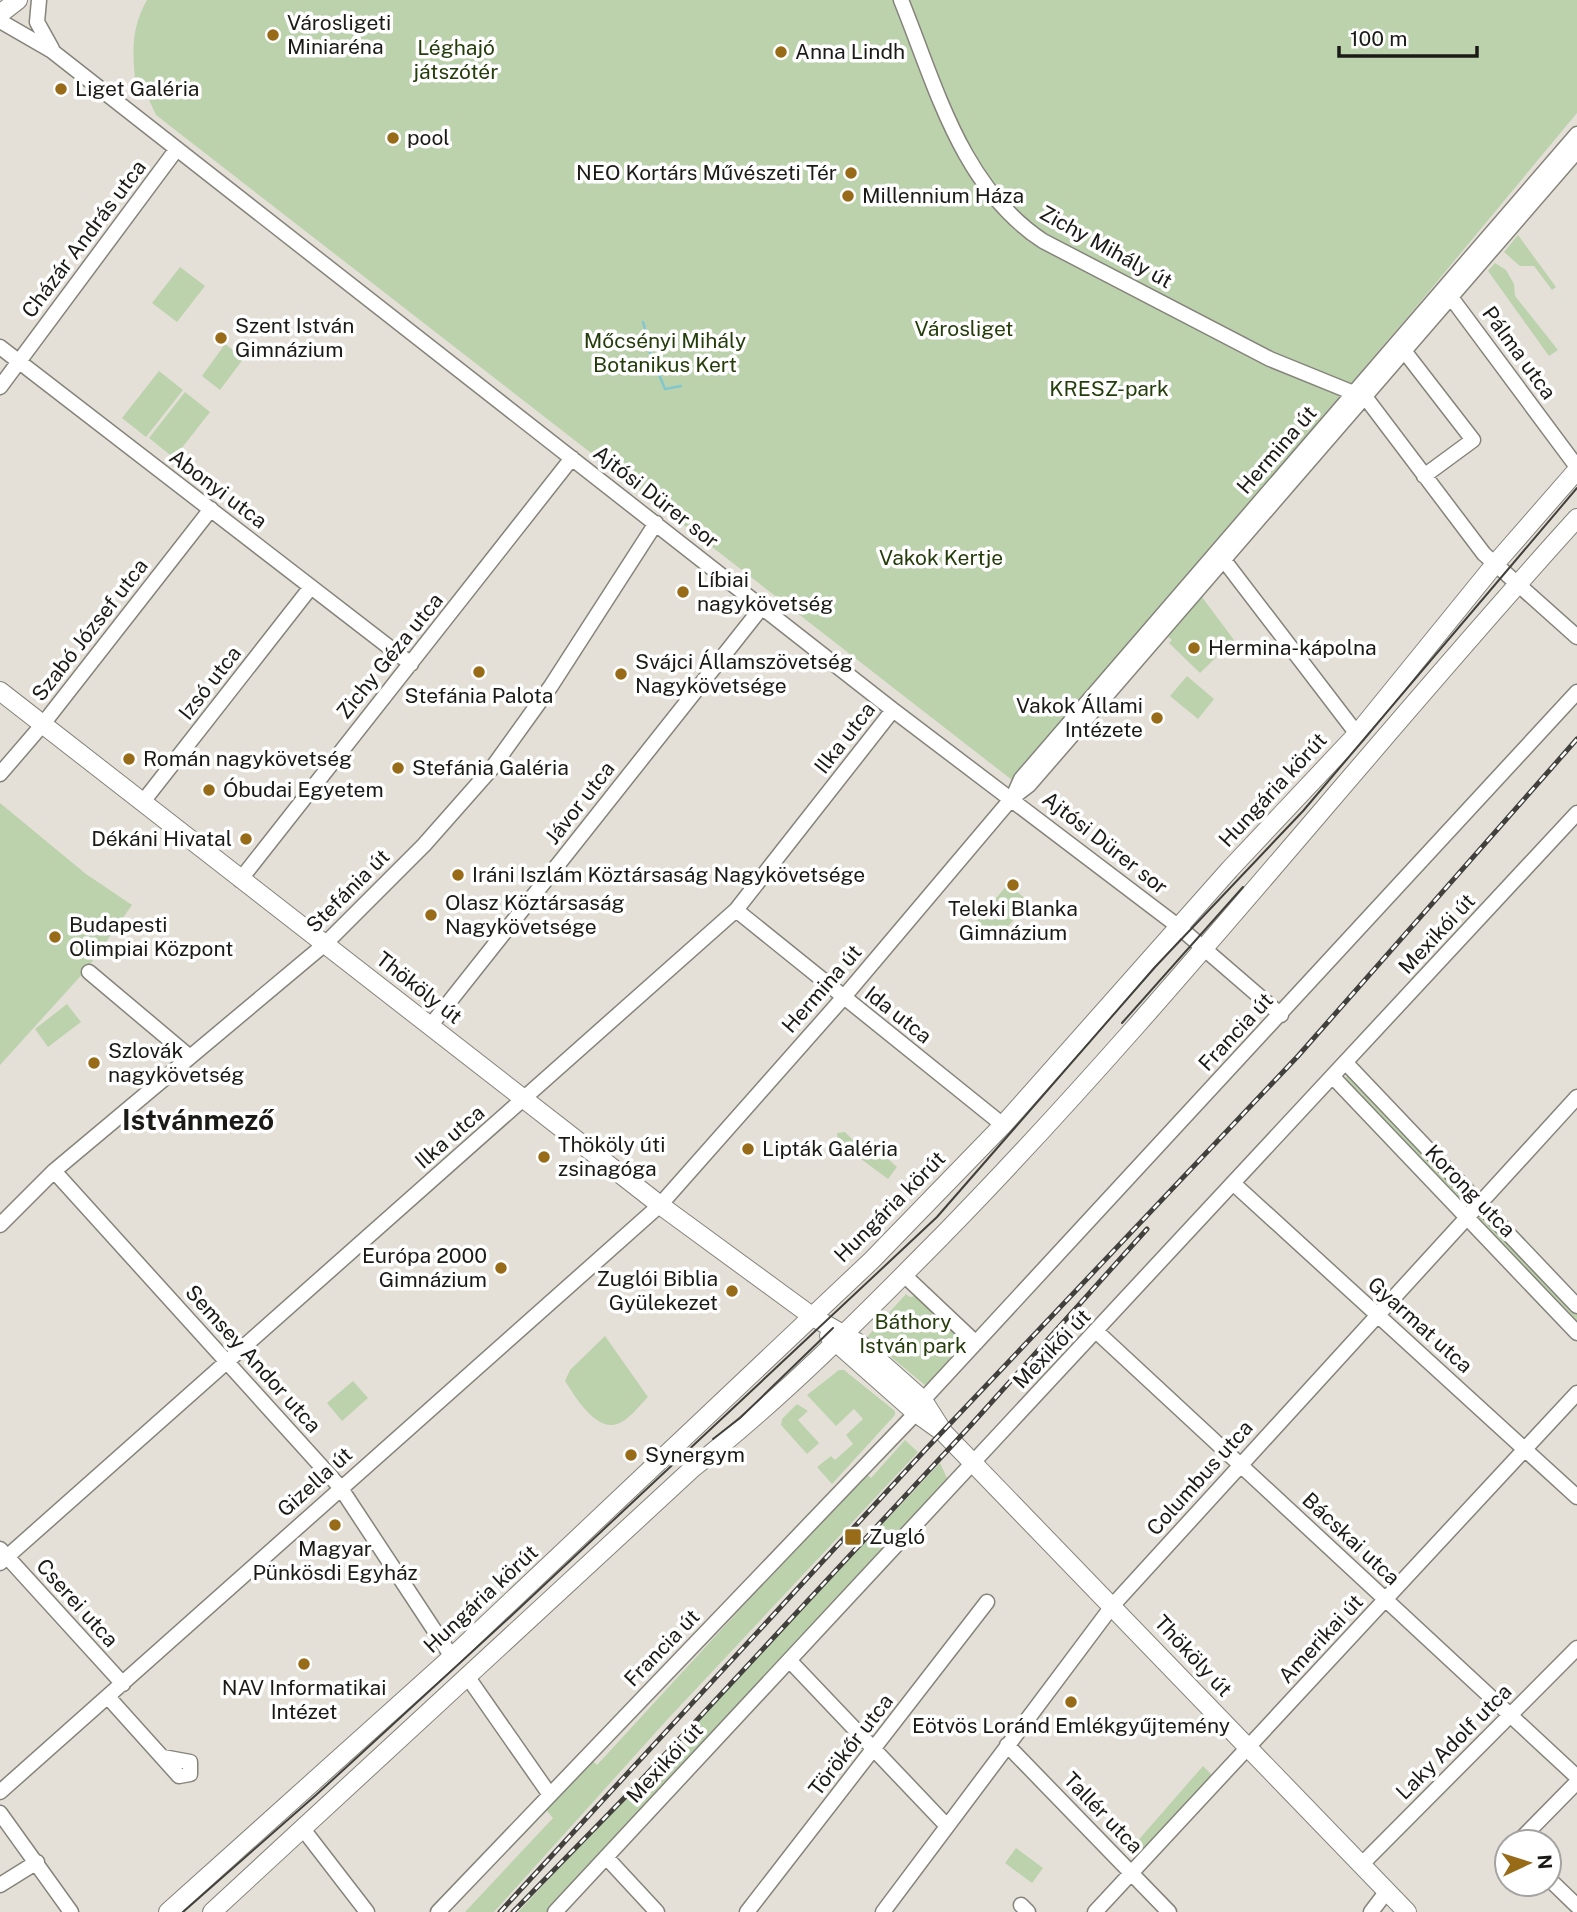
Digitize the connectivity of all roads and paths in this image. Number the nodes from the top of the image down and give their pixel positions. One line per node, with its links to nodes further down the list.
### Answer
1 (18, 0): 4 (main road)
2 (39, 0): 6 (street)
3 (901, 0): 15 (street, Zichy Mihály út)
4 (0, 14)
5 (0, 21): 6 (street, Ajtósi Dürer sor)
6 (52, 51): 8 (street, Ajtósi Dürer sor)
7 (1577, 134): 10 (street, Hermina út)
8 (176, 150): 13 (street, Cházár András utca); 16 (street, Ajtósi Dürer sor)
9 (1577, 151): 10 (street, Hermina út)
10 (1447, 293): 12 (street, Hermina út); 15 (street, Hermina út); 17 (street, Pálma utca)
11 (0, 347): 13 (street, Abonyi utca)
12 (1405, 352): 15 (street, Hermina út); 18 (street)
13 (19, 361): 14 (street, Cházár András utca); 19 (street, Abonyi utca)
14 (0, 387)
15 (1360, 396): 18 (street); 22 (street, Hermina út)
16 (572, 458): 21 (street, Ajtósi Dürer sor); 28 (street, Zichy Géza utca)
17 (1577, 468): 23 (main road, Hungária körút)
18 (1424, 476): 23 (street)
19 (211, 509): 25 (street, Abonyi utca); 32 (street, Szabó József utca)
20 (1577, 518): 24 (main road)
21 (656, 523): 26 (street, Ajtósi Dürer sor); 41 (street, Stefánia út)
22 (1220, 556): 33 (street); 35 (street, Hermina út)
23 (1494, 564): 24 (street); 33 (main road, Hungária körút)
24 (1517, 584): 27 (street); 42 (main road)
25 (311, 587): 28 (street, Abonyi utca); 36 (street, Izsó utca)
26 (762, 607): 31 (street, Ajtósi Dürer sor); 46 (street, Jávor utca)
27 (1577, 637)
28 (411, 664): 38 (street, Zichy Géza utca)
29 (0, 691): 32 (main road, Thököly út)
30 (1577, 692): 45 (street, Francia út)
31 (893, 710): 35 (street, Ajtósi Dürer sor); 39 (street, Ilka utca)
32 (43, 724): 34 (street, Szabó József utca); 36 (main road, Thököly út)
33 (1357, 734): 40 (main road, Hungária körút)
34 (0, 774)
35 (1012, 798): 40 (street, Ajtósi Dürer sor); 44 (street, Hermina út)
36 (142, 803): 38 (main road, Thököly út)
37 (1577, 813): 48 (street, Mexikói út)
38 (240, 880): 41 (main road, Thököly út)
39 (736, 910): 44 (street, Ida utca); 51 (street, Ilka utca)
40 (1179, 927): 42 (street, Ajtósi Dürer sor); 52 (main road, Hungária körút)
41 (325, 944): 46 (main road, Thököly út); 47 (street, Stefánia út)
42 (1203, 948): 45 (street, Ajtósi Dürer sor); 60 (main road)
43 (89, 972): 47 (street)
44 (842, 998): 52 (street, Ida utca); 56 (street, Hermina út)
45 (1280, 1015): 67 (street, Francia út)
46 (431, 1025): 51 (main road, Thököly út)
47 (190, 1056): 53 (street, Stefánia út)
48 (1346, 1063): 49 (street, Mexikói út); 55 (street, Korong utca)
49 (1333, 1077): 54 (street, Mexikói út); 57 (street, Korong utca)
50 (1577, 1097): 55 (street, Columbus utca)
51 (525, 1099): 56 (main road, Thököly út); 68 (street, Ilka utca)
52 (1003, 1125): 59 (main road, Hungária körút)
53 (54, 1171): 58 (street, Stefánia út); 68 (street, Semsey Andor utca)
54 (1234, 1184): 62 (street, Gyarmat utca); 64 (street, Mexikói út)
55 (1479, 1203): 57 (street, Columbus utca); 61 (street, Korong utca)
56 (660, 1205): 63 (main road, Thököly út); 74 (street, Gizella út)
57 (1466, 1217): 62 (street, Columbus utca); 65 (street, Korong utca)
58 (0, 1225)
59 (872, 1260): 63 (main road, Hungária körút); 66 (main road)
60 (904, 1275): 66 (main road); 67 (street)
61 (1577, 1306)
62 (1378, 1315): 71 (street, Gyarmat utca); 73 (street, Columbus utca)
63 (813, 1317): 66 (main road, Thököly út); 81 (main road, Hungária körút)
64 (1097, 1332): 72 (street, Mexikói út); 73 (street, Bácskai utca)
65 (1577, 1333)
66 (837, 1334): 70 (main road, Thököly út); 83 (main road)
67 (976, 1343): 70 (street, Francia út)
68 (228, 1361): 74 (street, Semsey Andor utca); 76 (street, Ilka utca)
69 (1577, 1393): 71 (street, Amerikai út)
70 (920, 1406): 72 (main road, Thököly út); 93 (street, Francia út)
71 (1525, 1450): 75 (street, Gyarmat utca); 77 (street, Amerikai út)
72 (972, 1461): 79 (main road, Thököly út); 82 (street, Mexikói út)
73 (1241, 1465): 77 (street, Bácskai utca); 79 (street, Columbus utca)
74 (340, 1488): 81 (street, Semsey Andor utca); 84 (street, Gizella út)
75 (1577, 1497)
76 (2, 1557): 84 (street, Cserei utca)
77 (1386, 1600): 86 (street, Bácskai utca); 88 (street, Amerikai út)
78 (987, 1602): 89 (street, Törökőr utca)
79 (1113, 1605): 87 (street, Columbus utca); 88 (main road, Thököly út)
80 (1577, 1648): 86 (street, Laky Adolf utca)
81 (452, 1657): 107 (main road, Hungária körút)
82 (790, 1661): 89 (street); 98 (street, Mexikói út)
83 (467, 1676): 93 (street); 97 (main road)
84 (123, 1684): 85 (street, Gizella út)
85 (108, 1698): 90 (street); 92 (street, Gizella út)
86 (1510, 1715): 91 (street, Bácskai utca); 100 (street, Laky Adolf utca)
87 (1007, 1745): 95 (street, Columbus utca); 101 (street, Tallér utca)
88 (1248, 1748): 100 (main road, Thököly út); 101 (street, Amerikai út)
89 (874, 1749): 95 (street); 113 (street, Törökőr utca)
90 (163, 1757)
91 (1577, 1779): 96 (street)
92 (0, 1792)
93 (550, 1795): 110 (street, Francia út)
94 (0, 1814): 99 (street)
95 (946, 1825): 114 (street, Columbus utca)
96 (1531, 1828)
97 (303, 1829): 108 (main road); 109 (street)
98 (606, 1857): 111 (street, Mexikói út); 112 (street)
99 (37, 1862): 102 (street); 106 (street)
100 (1362, 1865): 103 (main road, Thököly út)
101 (1132, 1872): 115 (street, Amerikai út); 116 (street, Tallér utca)
102 (0, 1885)
103 (1387, 1891): 117 (street); 118 (main road, Thököly út)
104 (1563, 1892): 105 (street)
105 (1577, 1906)
106 (71, 1912)
107 (167, 1912)
108 (212, 1912)
109 (367, 1912)
110 (438, 1912)
111 (555, 1912)
112 (657, 1912)
113 (747, 1912)
114 (883, 1912)
115 (1095, 1912)
116 (1169, 1912)
117 (1370, 1912)
118 (1407, 1912)

